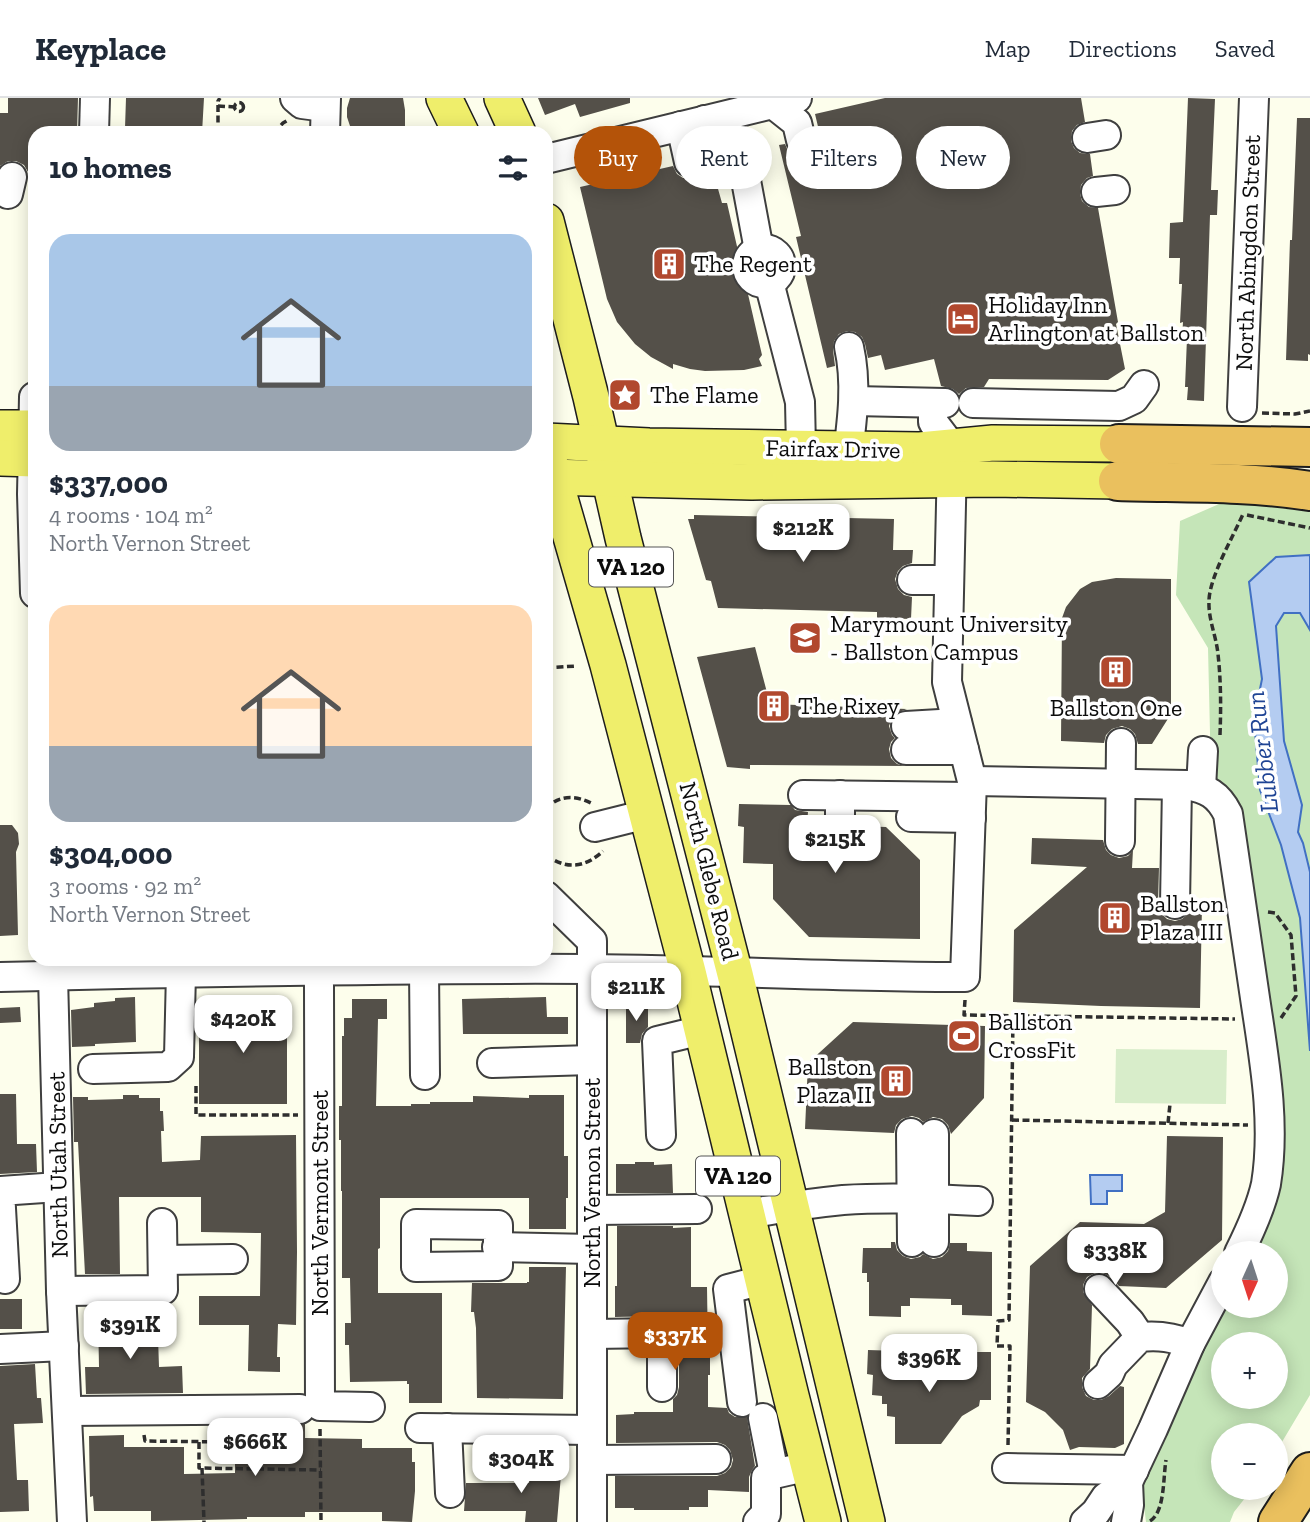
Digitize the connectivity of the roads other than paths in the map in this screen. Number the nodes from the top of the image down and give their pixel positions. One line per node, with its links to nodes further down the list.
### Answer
1 (95, 98): 9 (street)
2 (295, 98): 7 (street)
3 (444, 98): 10 (main road)
4 (502, 98): 11 (main road)
5 (1254, 98): 20 (street, North Abingdon Street)
6 (781, 100): 8 (street); 13 (street)
7 (325, 113)
8 (693, 123): 12 (street); 14 (street); 26 (street)
9 (94, 126)
10 (458, 126)
11 (515, 126)
12 (693, 126)
13 (798, 126)
14 (553, 157)
15 (553, 249): 23 (main road, North Glebe Road / VA 120)
16 (849, 347): 18 (street)
17 (1144, 385): 19 (street)
18 (854, 401): 27 (street); 28 (street)
19 (1119, 406): 24 (street); 27 (street)
20 (1242, 407)
21 (24, 437): 29 (street)
22 (553, 441): 23 (main road, Fairfax Drive)
23 (602, 444): 26 (main road, Fairfax Drive); 31 (main road, North Glebe Road / VA 120)
24 (1119, 444): 25 (highway); 27 (main road, Fairfax Drive); 33 (street)
25 (1310, 447)
26 (801, 448): 28 (main road, Fairfax Drive)
27 (952, 463): 28 (main road, Fairfax Drive); 33 (main road, Fairfax Drive); 36 (street)
28 (847, 465): 31 (main road, Fairfax Drive)
29 (28, 466)
30 (553, 469): 31 (main road, Fairfax Drive)
31 (610, 479): 58 (main road, North Glebe Road / VA 120)
32 (553, 481): 45 (main road, North Glebe Road / VA 120)
33 (1118, 481): 34 (highway)
34 (1310, 491)
35 (912, 580): 36 (street)
36 (949, 581): 37 (street)
37 (960, 736): 38 (street); 43 (street)
38 (906, 738)
39 (1113, 743): 41 (street)
40 (1196, 751): 42 (street)
41 (1113, 784): 42 (street); 43 (street); 48 (street)
42 (1189, 786): 50 (street); 77 (street)
43 (971, 801): 44 (street); 47 (street); 58 (street)
44 (911, 813)
45 (647, 814): 46 (street); 57 (main road, North Glebe Road / VA 120)
46 (600, 826)
47 (831, 826)
48 (1120, 841)
49 (553, 903): 55 (street, North Vernon Street)
50 (1181, 905)
51 (283, 966): 56 (street)
52 (317, 966): 95 (street, North Vermont Street)
53 (360, 966): 54 (street)
54 (424, 969): 55 (street); 65 (street)
55 (591, 969): 57 (street); 62 (street, North Vernon Street)
56 (181, 972): 59 (street); 64 (street)
57 (688, 972): 58 (street); 61 (main road, North Glebe Road / VA 120)
58 (735, 974): 72 (main road, North Glebe Road / VA 120)
59 (53, 976): 60 (street); 68 (street, North Utah Street)
60 (0, 977)
61 (702, 1030): 67 (street); 75 (main road, North Glebe Road / VA 120)
62 (591, 1060): 63 (street); 74 (street, North Vernon Street)
63 (492, 1063)
64 (93, 1069)
65 (425, 1075)
66 (929, 1134): 70 (street)
67 (661, 1135)
68 (58, 1187): 69 (street); 86 (street, North Utah Street)
69 (0, 1191): 83 (street)
70 (927, 1200): 71 (street); 72 (street); 78 (street)
71 (978, 1201)
72 (791, 1206): 75 (street); 111 (main road, North Glebe Road / VA 120)
73 (697, 1209): 74 (street)
74 (592, 1210): 80 (street, North Vernon Street)
75 (748, 1214): 84 (main road, North Glebe Road / VA 120)
76 (162, 1223): 82 (street)
77 (1245, 1241)
78 (922, 1242)
79 (497, 1247): 80 (street)
80 (592, 1249): 88 (street, North Vernon Street)
81 (233, 1259): 82 (street)
82 (163, 1260): 86 (street)
83 (5, 1279)
84 (763, 1280): 101 (main road, North Glebe Road / VA 120); 104 (street)
85 (1098, 1289): 89 (street)
86 (61, 1291): 91 (street, North Utah Street)
87 (1211, 1304): 90 (street)
88 (592, 1334): 94 (street); 98 (street, North Vernon Street)
89 (1140, 1337): 90 (street); 93 (street)
90 (1190, 1343): 105 (street)
91 (64, 1346): 92 (street); 97 (street, North Utah Street)
92 (0, 1349)
93 (1102, 1376)
94 (662, 1387)
95 (310, 1407): 96 (street); 97 (street)
96 (370, 1407)
97 (67, 1411): 107 (street, North Utah Street)
98 (592, 1430): 100 (street, North Vernon Street); 106 (street)
99 (716, 1459): 100 (street)
100 (592, 1460): 108 (street, North Vernon Street)
101 (809, 1466): 104 (street); 110 (main road, North Glebe Road / VA 120)
102 (1007, 1468): 105 (street)
103 (1310, 1472): 114 (highway)
104 (774, 1474): 109 (street)
105 (1131, 1476): 112 (street); 113 (street)
106 (450, 1493)
107 (72, 1522)
108 (592, 1522)
109 (758, 1522)
110 (823, 1522)
111 (867, 1522)
112 (1085, 1522)
113 (1126, 1522)
114 (1278, 1522)

